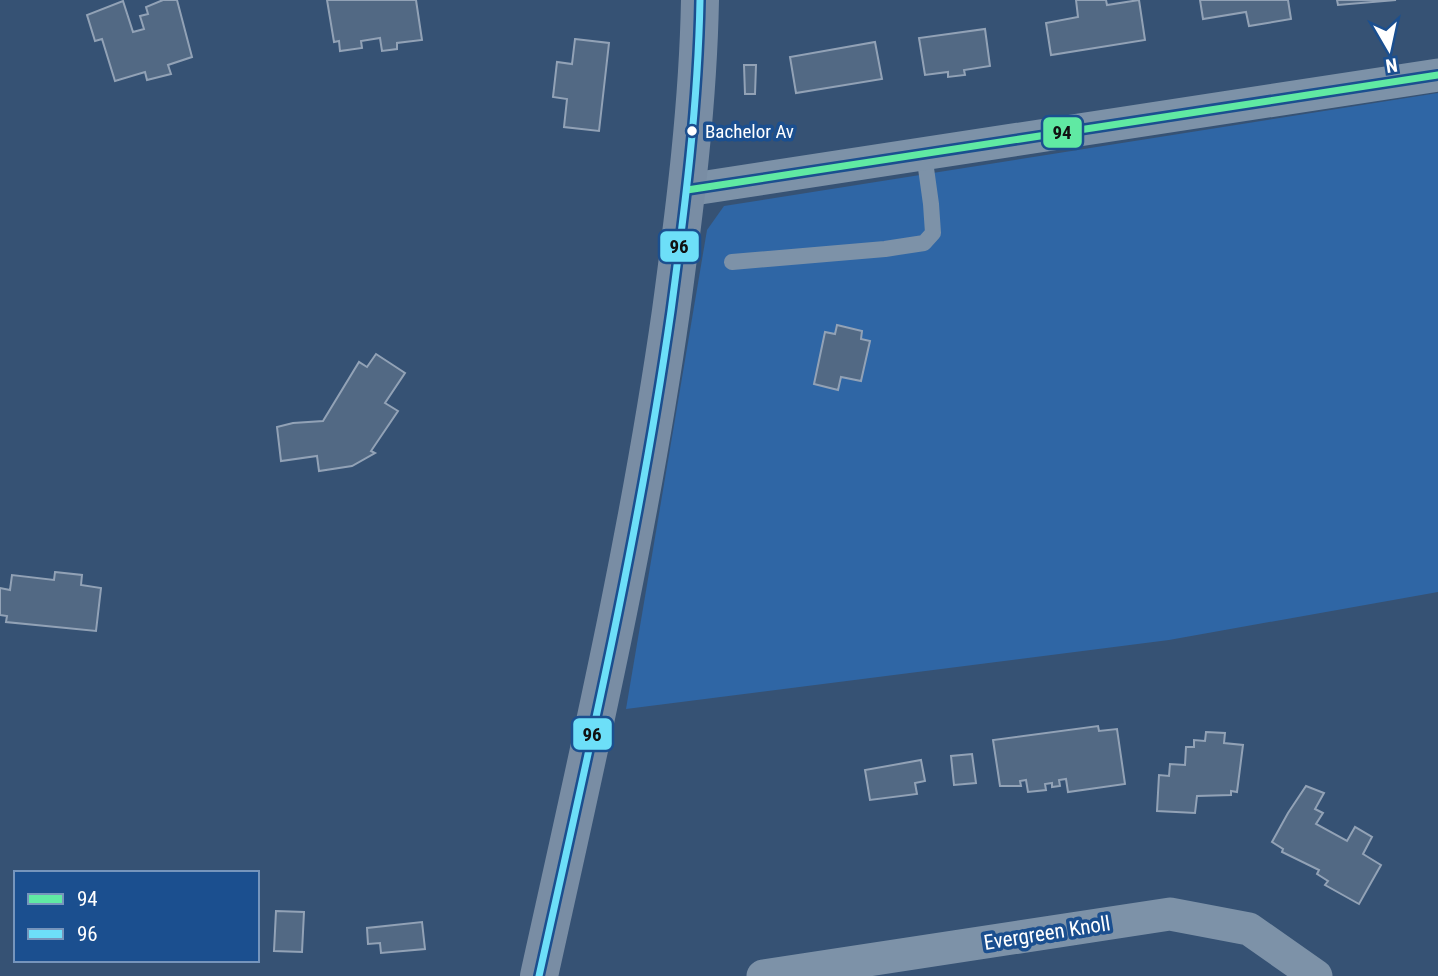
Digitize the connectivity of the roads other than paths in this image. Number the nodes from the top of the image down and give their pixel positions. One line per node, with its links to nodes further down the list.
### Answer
1 (700, 0): 4 (main road)
2 (1438, 75): 3 (street)
3 (924, 154): 4 (street); 5 (lane)
4 (687, 190): 6 (main road)
5 (732, 262)
6 (539, 976)
7 (763, 976): 8 (street, Evergreen Knoll)
8 (1316, 976)

